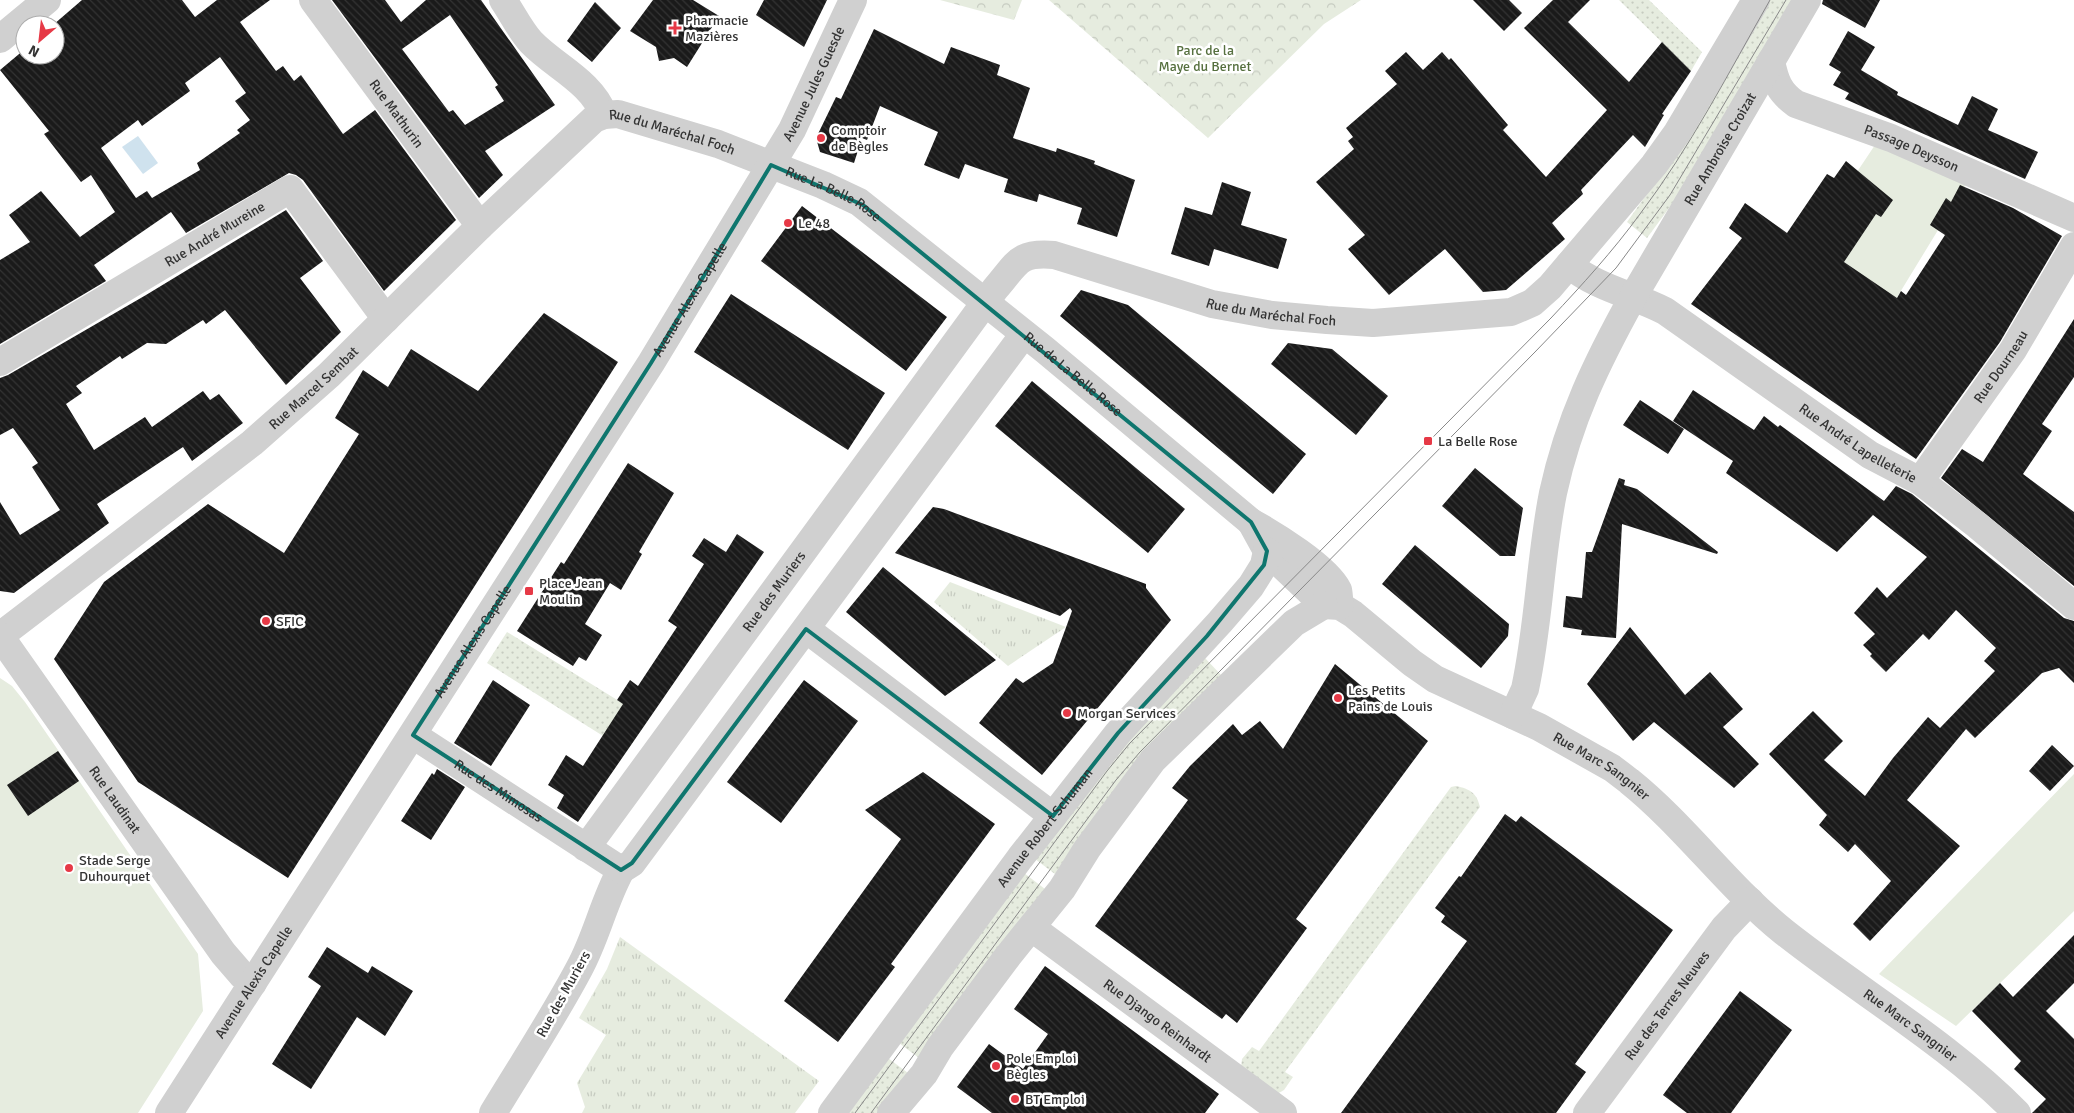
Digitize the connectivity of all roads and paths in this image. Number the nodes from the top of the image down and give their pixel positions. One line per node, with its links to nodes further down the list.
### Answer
1 (47, 0): 7 (street)
2 (313, 0): 12 (street, Rue Mathurin)
3 (503, 0): 9 (street, Rue du Maréchal Foch)
4 (853, 0): 10 (street, Avenue Jules Guesde)
5 (1756, 0): 15 (street)
6 (1806, 0): 8 (street, Rue Ambroise Croizat)
7 (1, 35)
8 (1771, 61): 11 (street, Passage Deysson); 16 (street, Rue Ambroise Croizat)
9 (604, 115): 10 (street, Rue du Maréchal Foch); 12 (street, Rue Marcel Sembat)
10 (771, 165): 13 (street, Rue La Belle Rose); 29 (street, Avenue Alexis Capelle)
11 (2074, 218)
12 (480, 226): 18 (street, Rue Marcel Sembat)
13 (892, 228): 17 (street, Rue de La Belle Rose)
14 (2074, 246): 21 (street, Rue Dourneau)
15 (1569, 265): 16 (street, Rue André Lapelleterie); 17 (street, Rue du Maréchal Foch)
16 (1633, 296): 21 (street, Rue André Lapelleterie); 28 (street)
17 (986, 302): 19 (street, Rue de La Belle Rose); 31 (street, Rue des Muriers)
18 (386, 319): 20 (street, Rue André Mureine); 27 (street, Rue Marcel Sembat)
19 (1024, 334): 22 (street, Rue de La Belle Rose); 26 (street, Rue des Muriers)
20 (0, 362)
21 (1920, 481): 25 (street, Rue André Lapelleterie)
22 (1251, 522): 23 (street, Rue de La Belle Rose); 24 (street, Rue de La Belle Rose)
23 (1267, 551): 24 (street, Rue de La Belle Rose); 30 (street, Avenue Robert Schuman)
24 (1332, 605): 28 (street, Rue de La Belle Rose); 34 (street)
25 (2074, 606)
26 (806, 629): 30 (street); 32 (street, Rue des Muriers)
27 (0, 636): 35 (street, Rue Laudinat)
28 (1513, 715): 33 (street, Rue Marc Sangnier)
29 (413, 735): 31 (street, Rue des Mimosas); 35 (street, Avenue Alexis Capelle)
30 (1053, 816): 38 (street, Avenue Robert Schuman)
31 (586, 848): 32 (street)
32 (621, 870): 37 (street, Rue des Muriers)
33 (1750, 901): 41 (street, Rue des Terres Neuves); 42 (street, Rue Marc Sangnier)
34 (1032, 928): 39 (street); 40 (street, Rue Django Reinhardt)
35 (253, 983): 36 (street, Avenue Alexis Capelle)
36 (169, 1113)
37 (493, 1113)
38 (832, 1113)
39 (891, 1113)
40 (1282, 1113)
41 (1587, 1113)
42 (2017, 1113)

